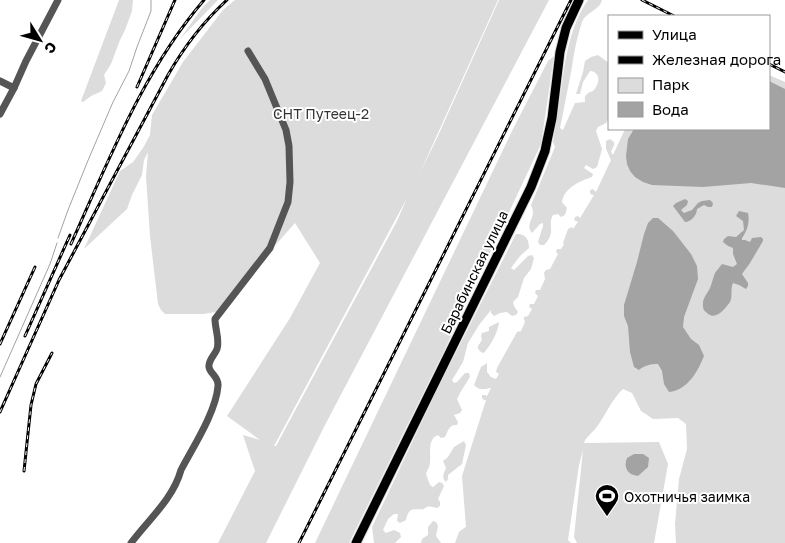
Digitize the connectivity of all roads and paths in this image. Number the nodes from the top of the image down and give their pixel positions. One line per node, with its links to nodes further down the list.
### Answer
1 (58, 0): 5 (street)
2 (578, 0): 8 (main road, Барабинская улица)
3 (248, 51): 7 (street)
4 (0, 81): 5 (street)
5 (14, 88): 6 (street)
6 (0, 114)
7 (131, 543)
8 (357, 543)

